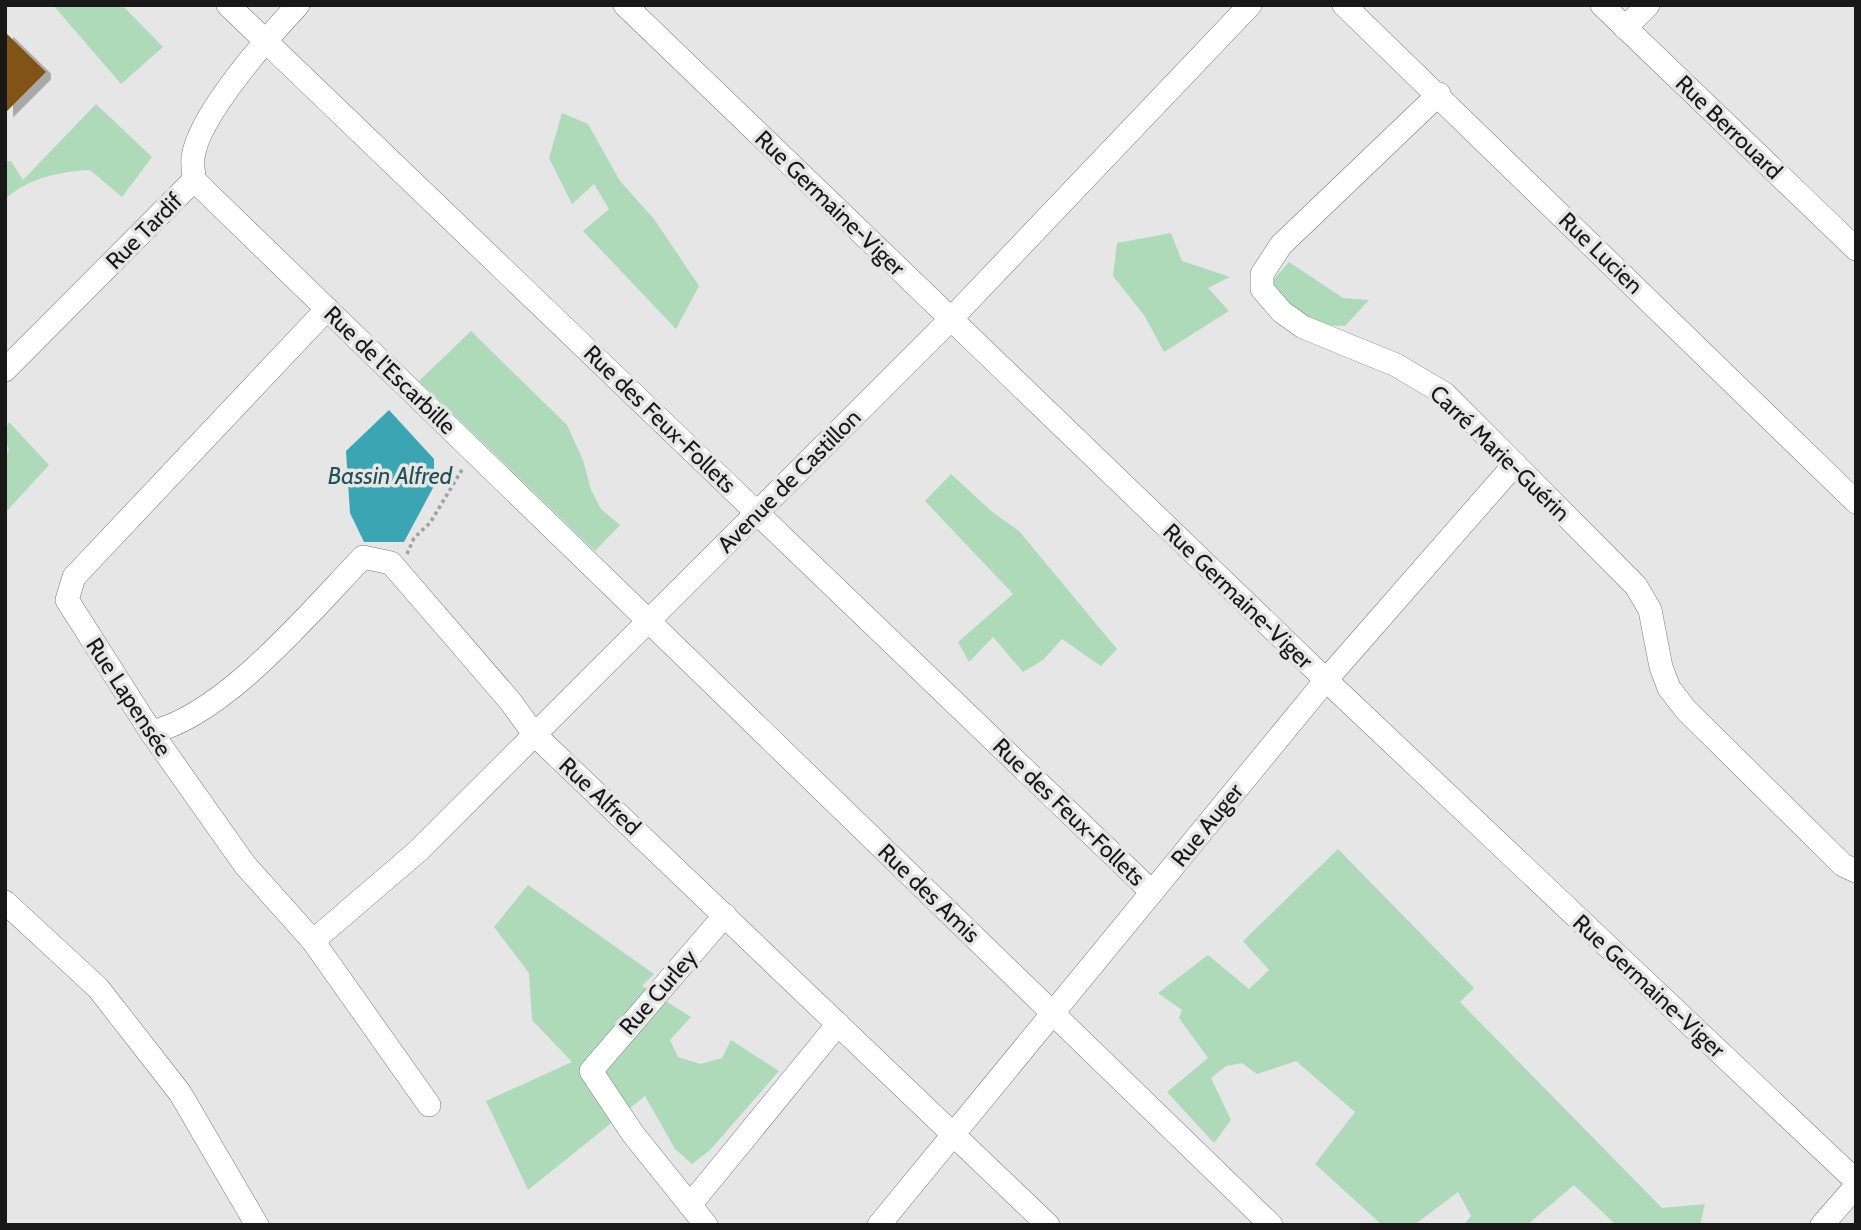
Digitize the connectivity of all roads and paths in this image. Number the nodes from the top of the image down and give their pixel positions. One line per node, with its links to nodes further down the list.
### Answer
1 (228, 5): 9 (street, Rue des Feux-Follets)
2 (298, 5): 9 (street, Rue Tardif)
3 (625, 5): 14 (street, Rue Germaine-Viger)
4 (1250, 5): 14 (street, Avenue de Castillon)
5 (1344, 5): 10 (street, Rue Lucien)
6 (1602, 5): 8 (street, Rue Berrouard)
7 (1648, 5): 8 (street)
8 (1625, 28): 12 (street, Rue Berrouard)
9 (265, 41): 11 (street, Rue Tardif); 19 (street, Rue des Feux-Follets)
10 (1439, 94): 17 (street, Carré Marie-Guérin); 18 (street, Rue Lucien)
11 (194, 180): 13 (street, Rue de l'Escarbille); 15 (street, Rue Tardif)
12 (1856, 249)
13 (327, 309): 16 (street, Rue de l'Escarbille); 24 (street, Rue Lapensée)
14 (951, 319): 19 (street, Avenue de Castillon); 23 (street, Rue Germaine-Viger)
15 (5, 370)
16 (472, 449): 20 (street, Rue de l'Escarbille); 21 (path)
17 (1515, 464): 23 (street, Rue Auger); 26 (street, Carré Marie-Guérin)
18 (1856, 502)
19 (757, 512): 22 (street, Avenue de Castillon); 27 (street, Rue des Feux-Follets)
20 (586, 561): 22 (street, Rue des Amis)
21 (391, 563): 24 (street); 25 (street, Rue Alfred)
22 (648, 621): 25 (street, Avenue de Castillon); 31 (street, Rue des Amis)
23 (1326, 680): 27 (street, Rue Auger); 35 (street, Rue Germaine-Viger)
24 (151, 732): 30 (street, Rue Lapensée)
25 (534, 734): 29 (street, Rue Alfred); 30 (street, Avenue de Castillon)
26 (1856, 871)
27 (1152, 892): 31 (street, Rue Auger)
28 (5, 902): 38 (street)
29 (725, 915): 32 (street, Rue Alfred); 36 (street, Rue Curley)
30 (313, 941): 33 (street, Rue Lapensée)
31 (1052, 1013): 34 (street, Rue Auger); 41 (street, Rue des Amis)
32 (838, 1024): 34 (street, Rue Alfred); 36 (street)
33 (429, 1105)
34 (952, 1135): 37 (street, Rue Auger); 40 (street, Rue Alfred)
35 (1856, 1184): 42 (street)
36 (690, 1205): 39 (street)
37 (882, 1223)
38 (257, 1225)
39 (706, 1225)
40 (1048, 1225)
41 (1271, 1225)
42 (1822, 1225)

